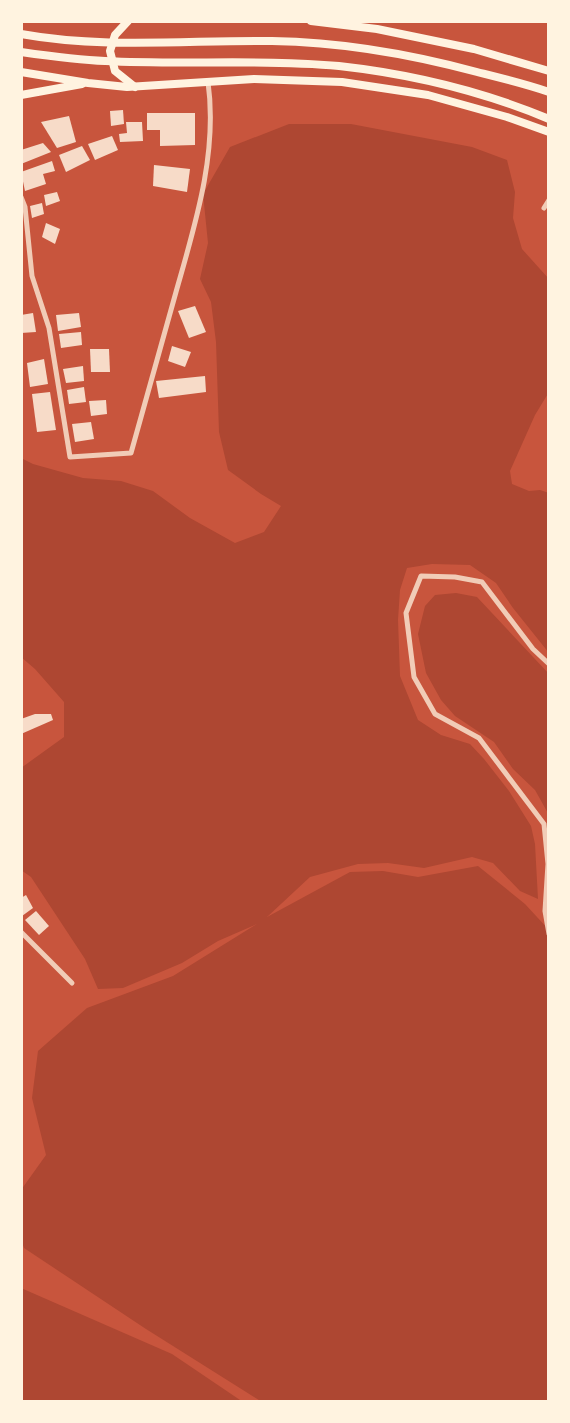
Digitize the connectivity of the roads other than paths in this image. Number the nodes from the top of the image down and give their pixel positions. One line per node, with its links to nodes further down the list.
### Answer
1 (128, 21): 9 (main road)
2 (311, 21): 5 (main road)
3 (21, 34): 10 (main road)
4 (21, 52): 12 (main road)
5 (549, 71)
6 (21, 72): 8 (main road)
7 (208, 81): 9 (main road); 13 (main road); 14 (street)
8 (88, 83): 9 (main road); 11 (main road)
9 (135, 87)
10 (549, 92)
11 (21, 95)
12 (549, 119)
13 (549, 132)
14 (21, 197)
15 (549, 200): 16 (street)
16 (544, 208)
17 (549, 664): 19 (street)
18 (21, 932): 20 (street)
19 (549, 934)
20 (72, 983)

